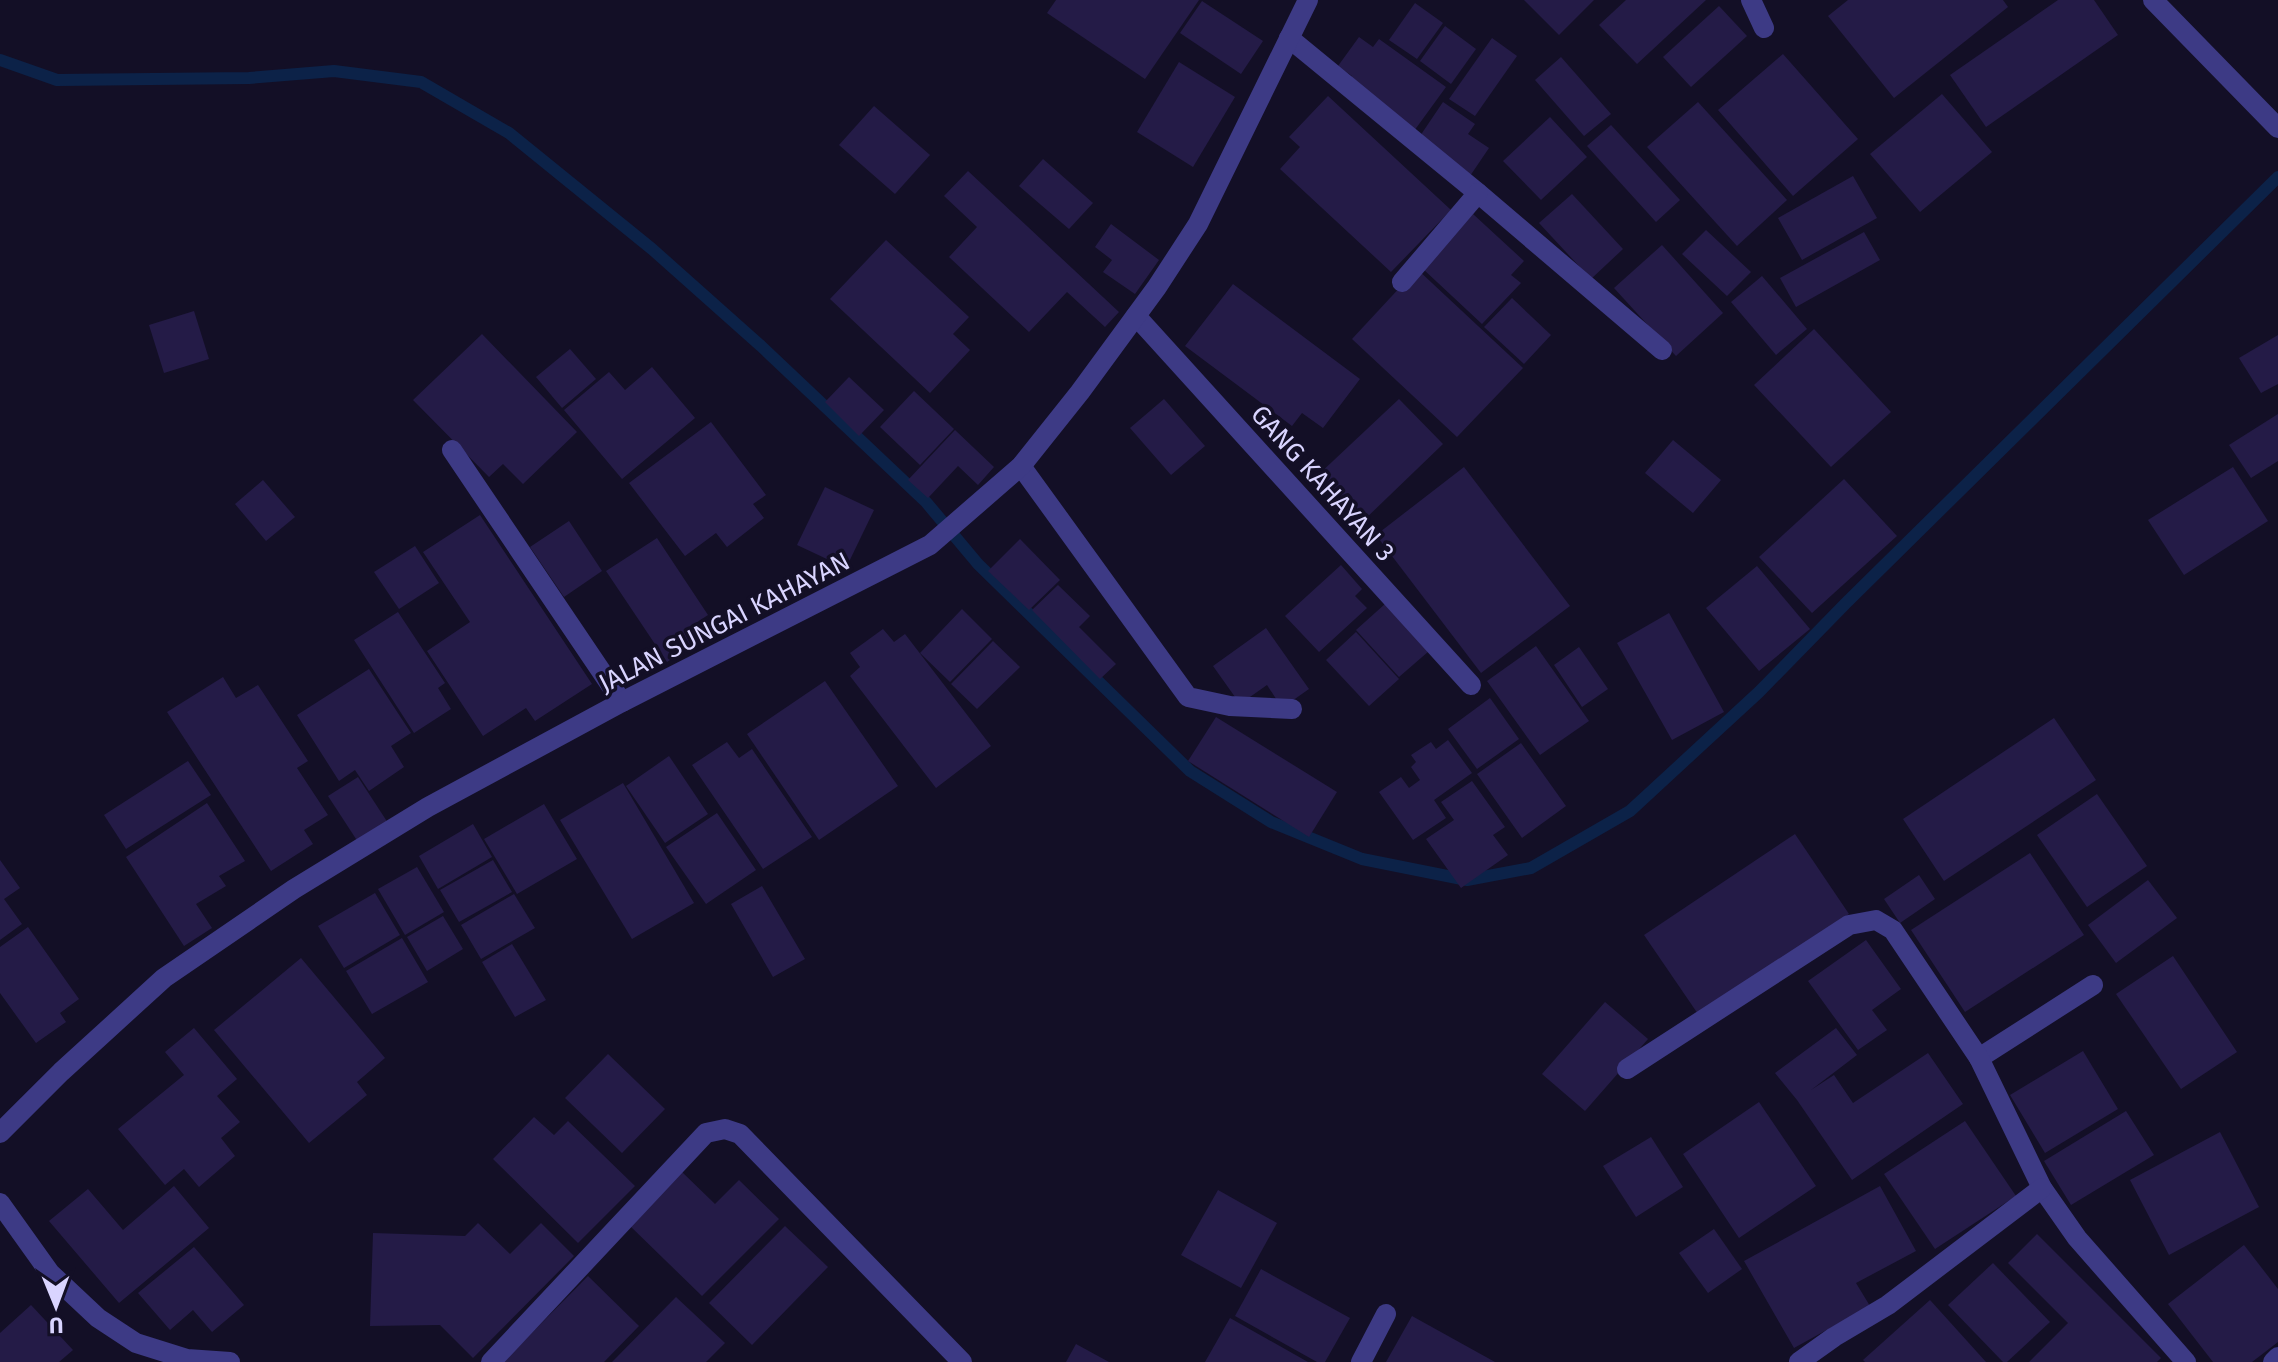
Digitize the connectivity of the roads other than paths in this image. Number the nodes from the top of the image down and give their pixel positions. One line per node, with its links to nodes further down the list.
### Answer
1 (1308, 0): 5 (street, JALAN SUNGAI KAHAYAN)
2 (1751, 0): 4 (street)
3 (2153, 0): 6 (street)
4 (1764, 28)
5 (1289, 38): 7 (street); 9 (street, JALAN SUNGAI KAHAYAN)
6 (2278, 128)
7 (1478, 193): 8 (street); 10 (street)
8 (1402, 282)
9 (1136, 316): 12 (street, JALAN SUNGAI KAHAYAN); 13 (street, GANG KAHAYAN 3)
10 (1662, 350)
11 (452, 450): 14 (street)
12 (1021, 466): 14 (street, JALAN SUNGAI KAHAYAN); 15 (street)
13 (1471, 685)
14 (622, 702): 19 (street, JALAN SUNGAI KAHAYAN)
15 (1292, 709)
16 (2093, 985): 17 (street)
17 (1979, 1058): 18 (street); 20 (street)
18 (1627, 1069)
19 (0, 1133)
20 (2042, 1188): 28 (street); 29 (street)
21 (0, 1203): 24 (street)
22 (1386, 1314): 27 (street)
23 (2278, 1357): 30 (street)
24 (230, 1362)
25 (491, 1362): 26 (street)
26 (962, 1362)
27 (1361, 1362)
28 (1799, 1362)
29 (2186, 1362)
30 (2273, 1362)

